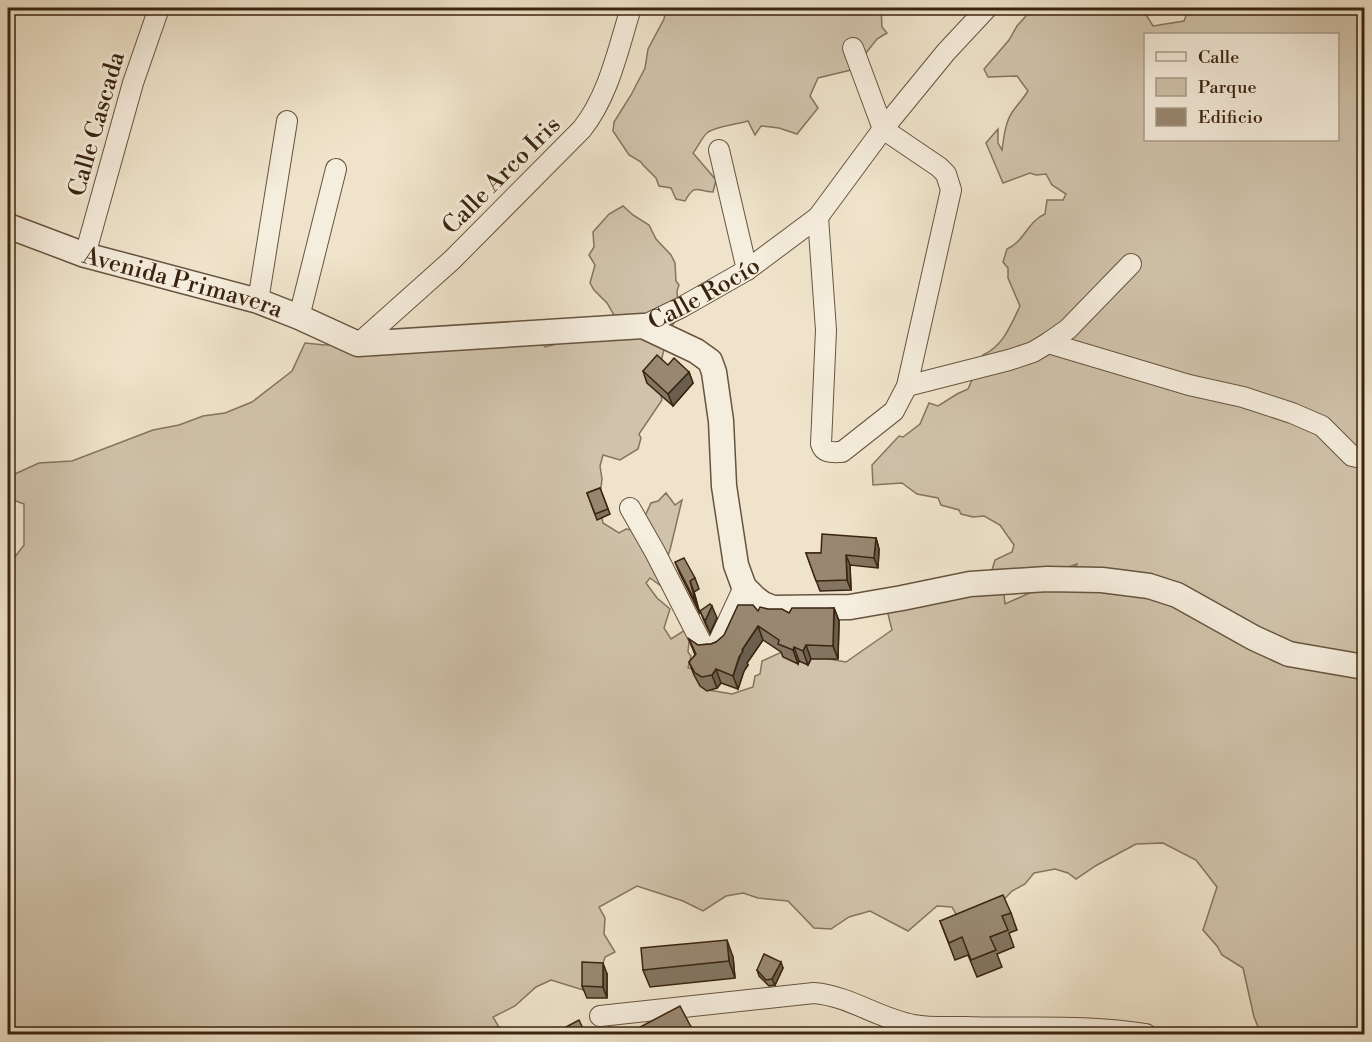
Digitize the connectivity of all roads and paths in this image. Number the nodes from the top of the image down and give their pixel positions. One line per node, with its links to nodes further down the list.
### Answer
1 (159, 8): 11 (street, Calle Cascada)
2 (631, 8): 18 (street, Calle Arco Iris)
3 (987, 8): 6 (street, Calle Rocío)
4 (854, 48): 6 (street)
5 (287, 121): 14 (street)
6 (883, 129): 9 (street, Calle Rocío); 19 (street)
7 (719, 150): 13 (street)
8 (336, 169): 15 (street)
9 (818, 217): 13 (street, Calle Rocío); 19 (street)
10 (8, 226): 11 (street, Avenida Primavera)
11 (85, 255): 14 (street, Avenida Primavera)
12 (1131, 264): 17 (street)
13 (747, 270): 16 (street, Calle Rocío)
14 (258, 301): 15 (street, Avenida Primavera)
15 (299, 317): 18 (street, Avenida Primavera)
16 (643, 326): 18 (street, Calle Rocío); 22 (street)
17 (1048, 343): 19 (street); 20 (street)
18 (358, 344)
19 (908, 387)
20 (1365, 457)
21 (630, 508): 22 (street)
22 (744, 587): 23 (street)
23 (1365, 667)
24 (600, 1016): 25 (street)
25 (1146, 1035)

